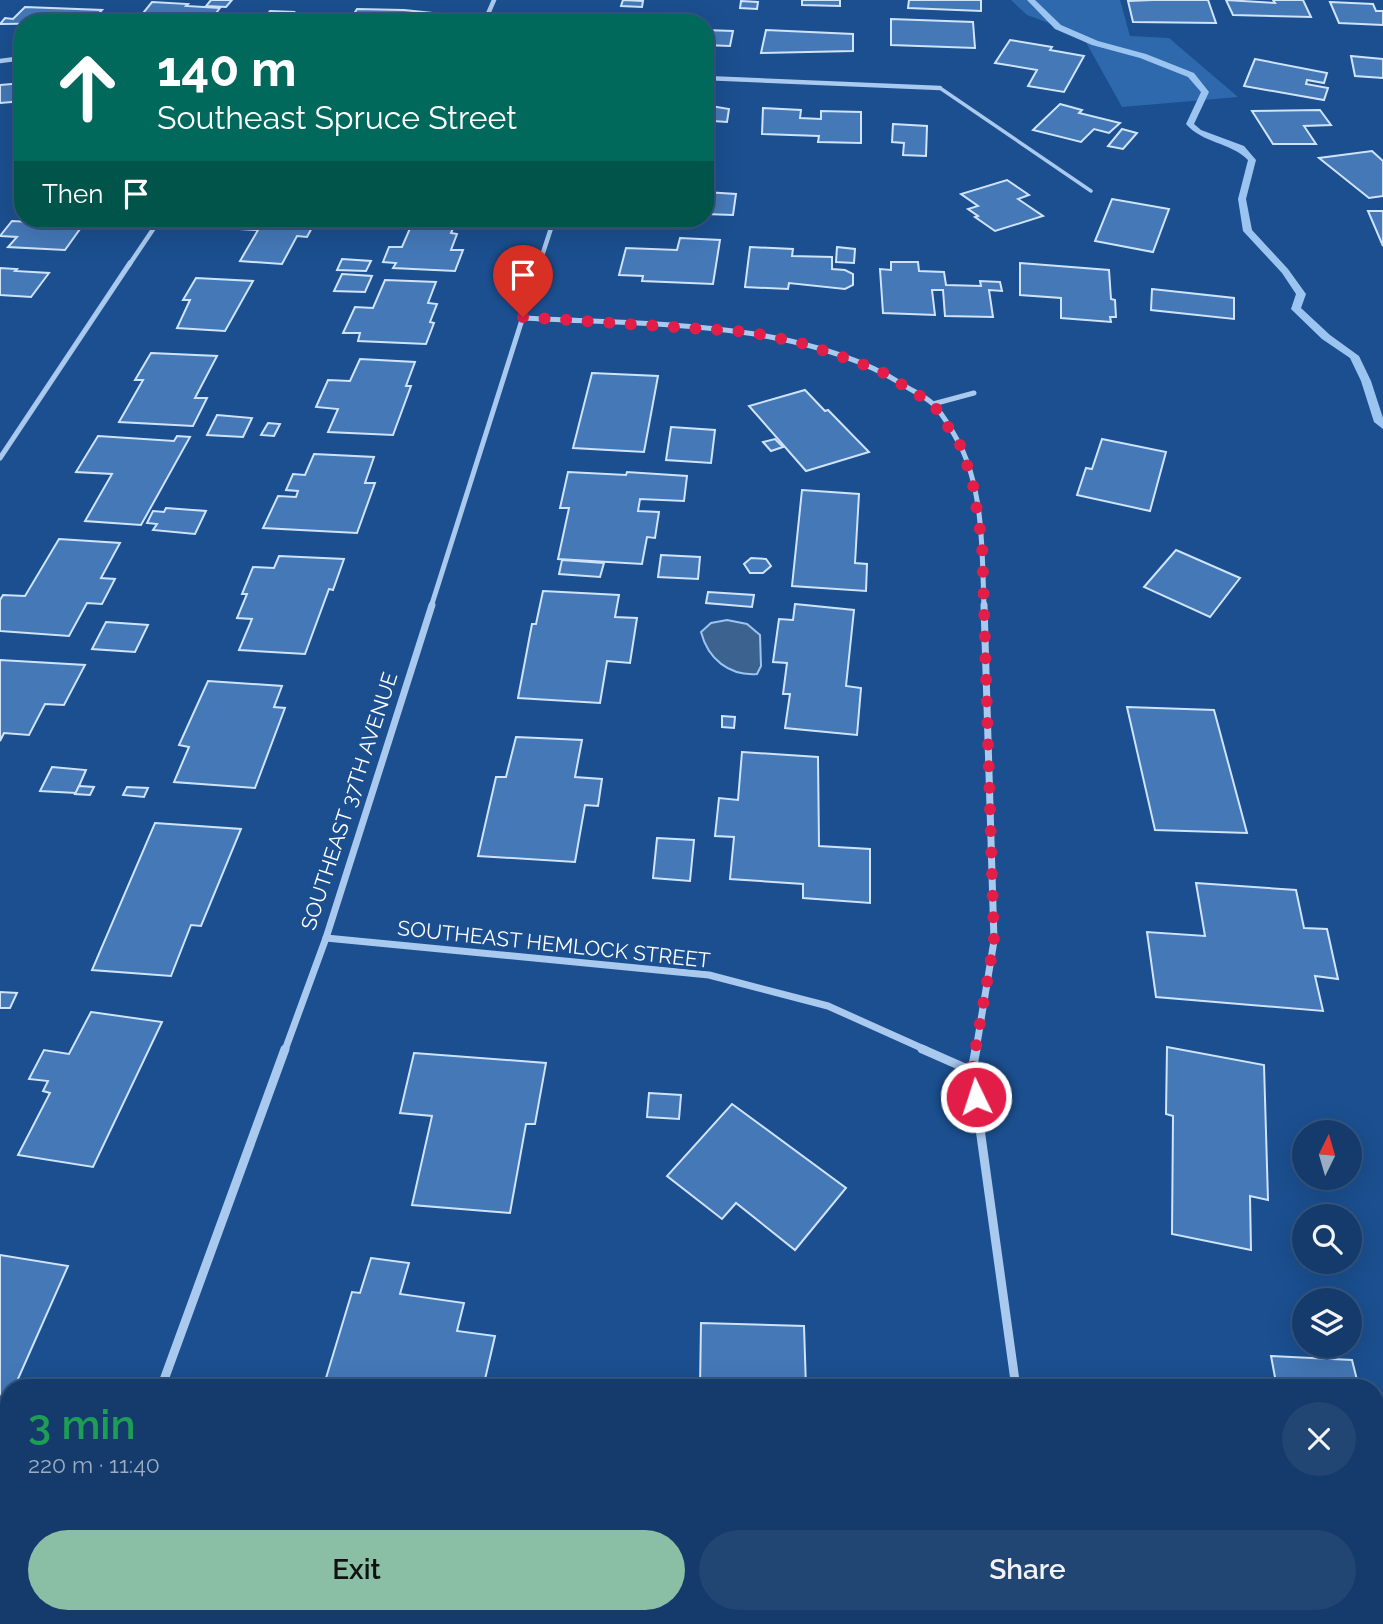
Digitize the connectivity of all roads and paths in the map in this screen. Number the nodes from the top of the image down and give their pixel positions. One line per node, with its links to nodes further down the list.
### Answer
1 (714, 78): 2 (street)
2 (940, 88): 3 (lane)
3 (1091, 191)
4 (154, 228): 9 (street)
5 (551, 228): 6 (street, SOUTHEAST 37TH AVENUE)
6 (523, 317): 8 (street); 10 (street, SOUTHEAST 37TH AVENUE)
7 (974, 393): 8 (street)
8 (933, 404): 11 (street)
9 (0, 458)
10 (326, 938): 11 (street, SOUTHEAST HEMLOCK STREET); 12 (street, SOUTHEAST 37TH AVENUE)
11 (972, 1070): 13 (street)
12 (164, 1379)
13 (1015, 1379)

